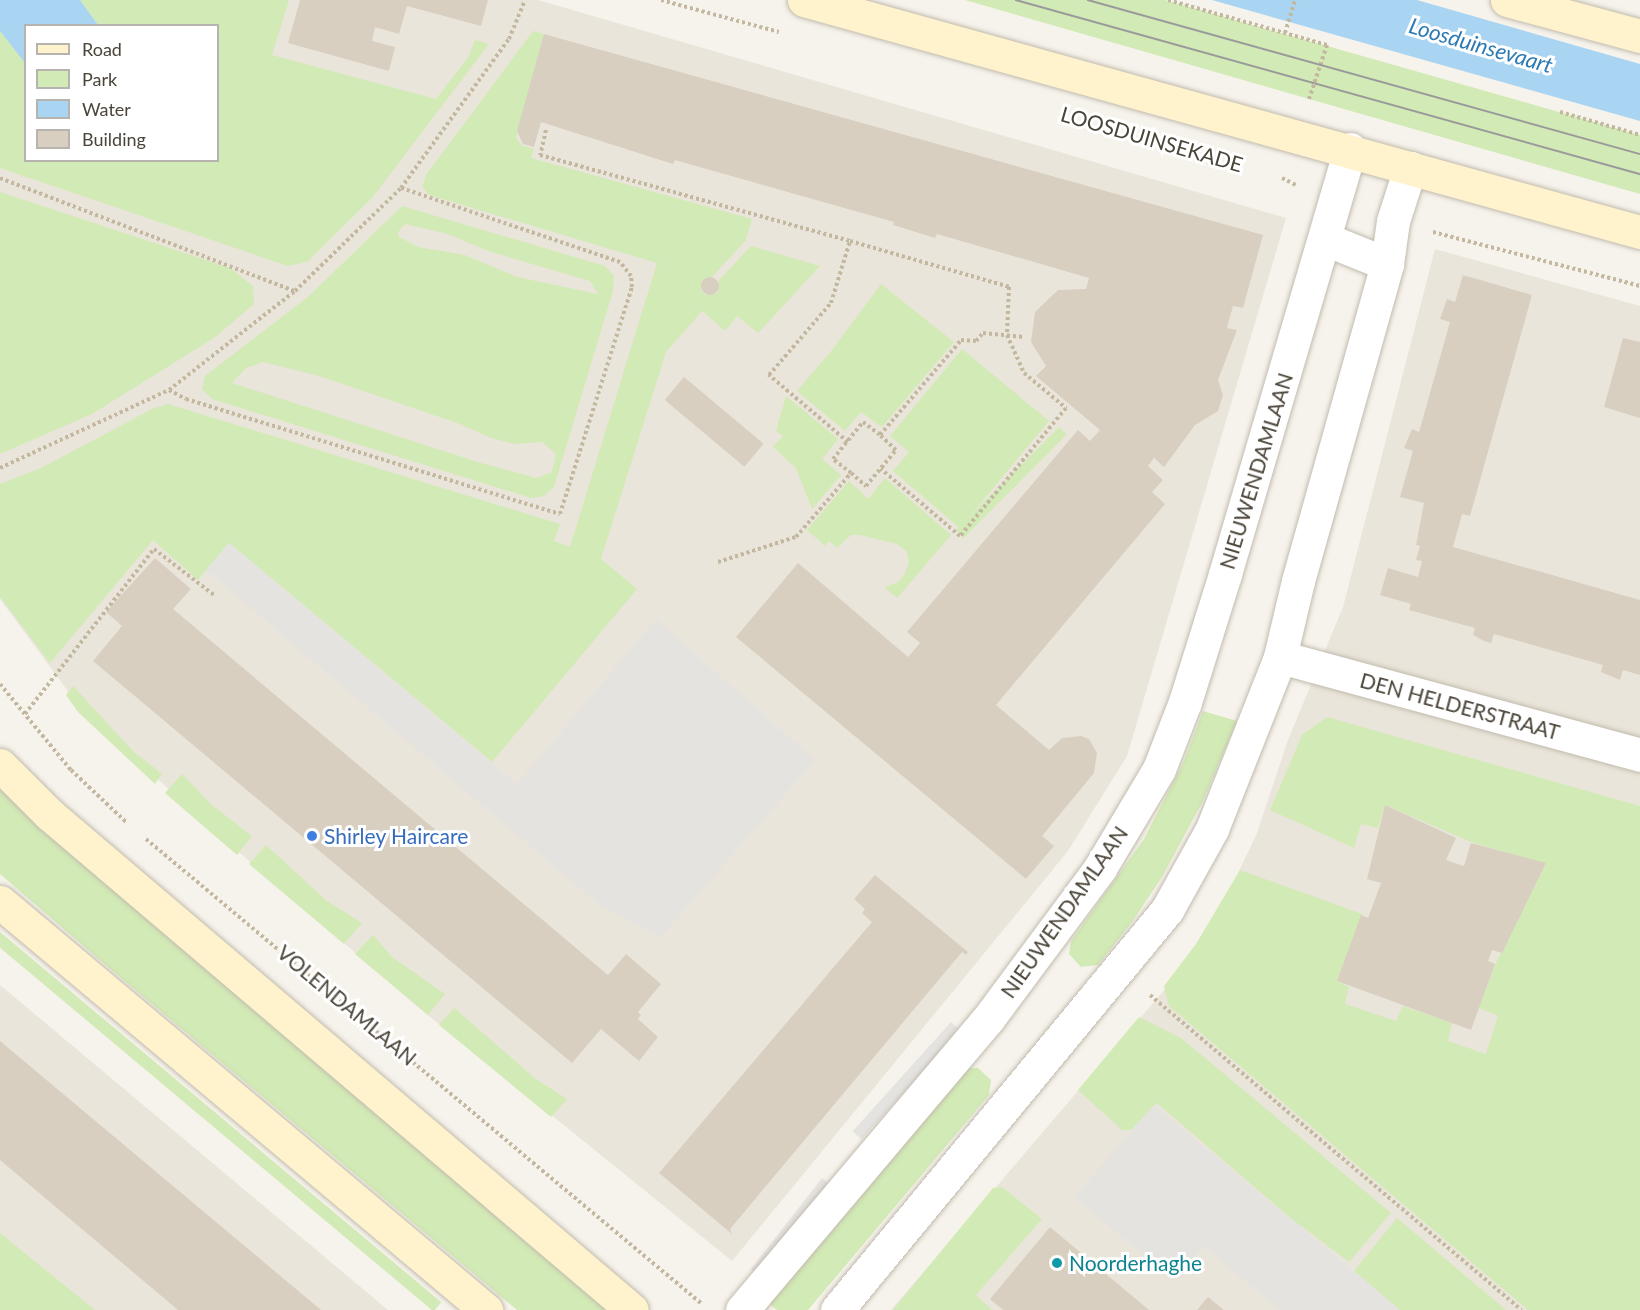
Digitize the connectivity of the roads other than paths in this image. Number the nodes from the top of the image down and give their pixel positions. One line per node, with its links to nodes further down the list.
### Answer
1 (804, 0): 4 (street, LOOSDUINSEKADE)
2 (1507, 0): 3 (street)
3 (1640, 36)
4 (1350, 149): 5 (street, LOOSDUINSEKADE); 7 (street, NIEUWENDAMLAAN)
5 (1410, 168): 6 (street, LOOSDUINSEKADE); 8 (street)
6 (1640, 232)
7 (1325, 239): 8 (street); 15 (street, NIEUWENDAMLAAN)
8 (1387, 264): 9 (street)
9 (1280, 657): 10 (street, DEN HELDERSTRAAT); 16 (street)
10 (1640, 755)
11 (0, 765): 14 (street)
12 (0, 902): 13 (street)
13 (486, 1310)
14 (632, 1310)
15 (742, 1310)
16 (837, 1310)

